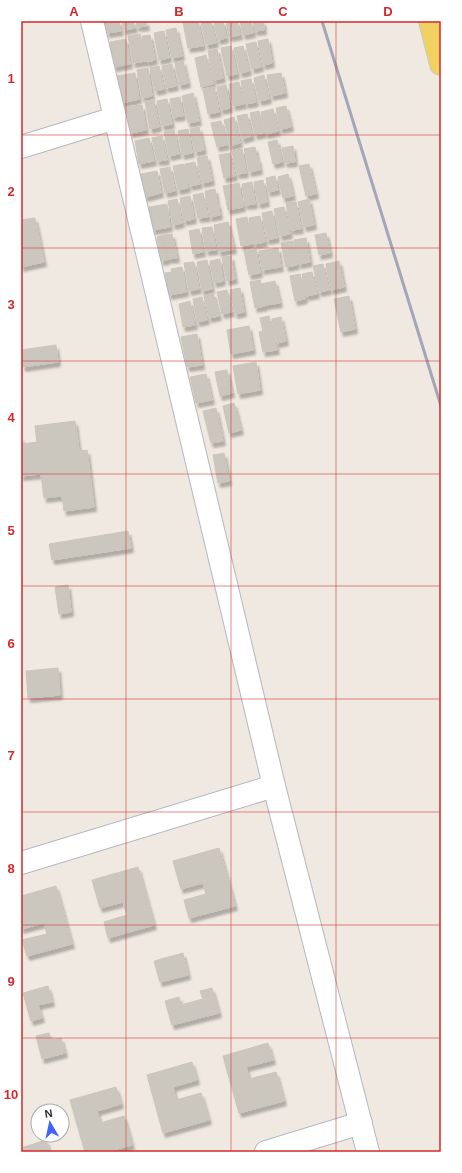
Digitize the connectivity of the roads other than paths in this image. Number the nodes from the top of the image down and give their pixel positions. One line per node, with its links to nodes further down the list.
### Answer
1 (92, 21): 4 (street)
2 (430, 21): 3 (main road)
3 (441, 64)
4 (115, 118): 5 (street); 6 (street)
5 (21, 147)
6 (274, 786): 7 (street); 8 (street)
7 (21, 863)
8 (361, 1124): 9 (street); 10 (street)
9 (266, 1152)
10 (368, 1152)

